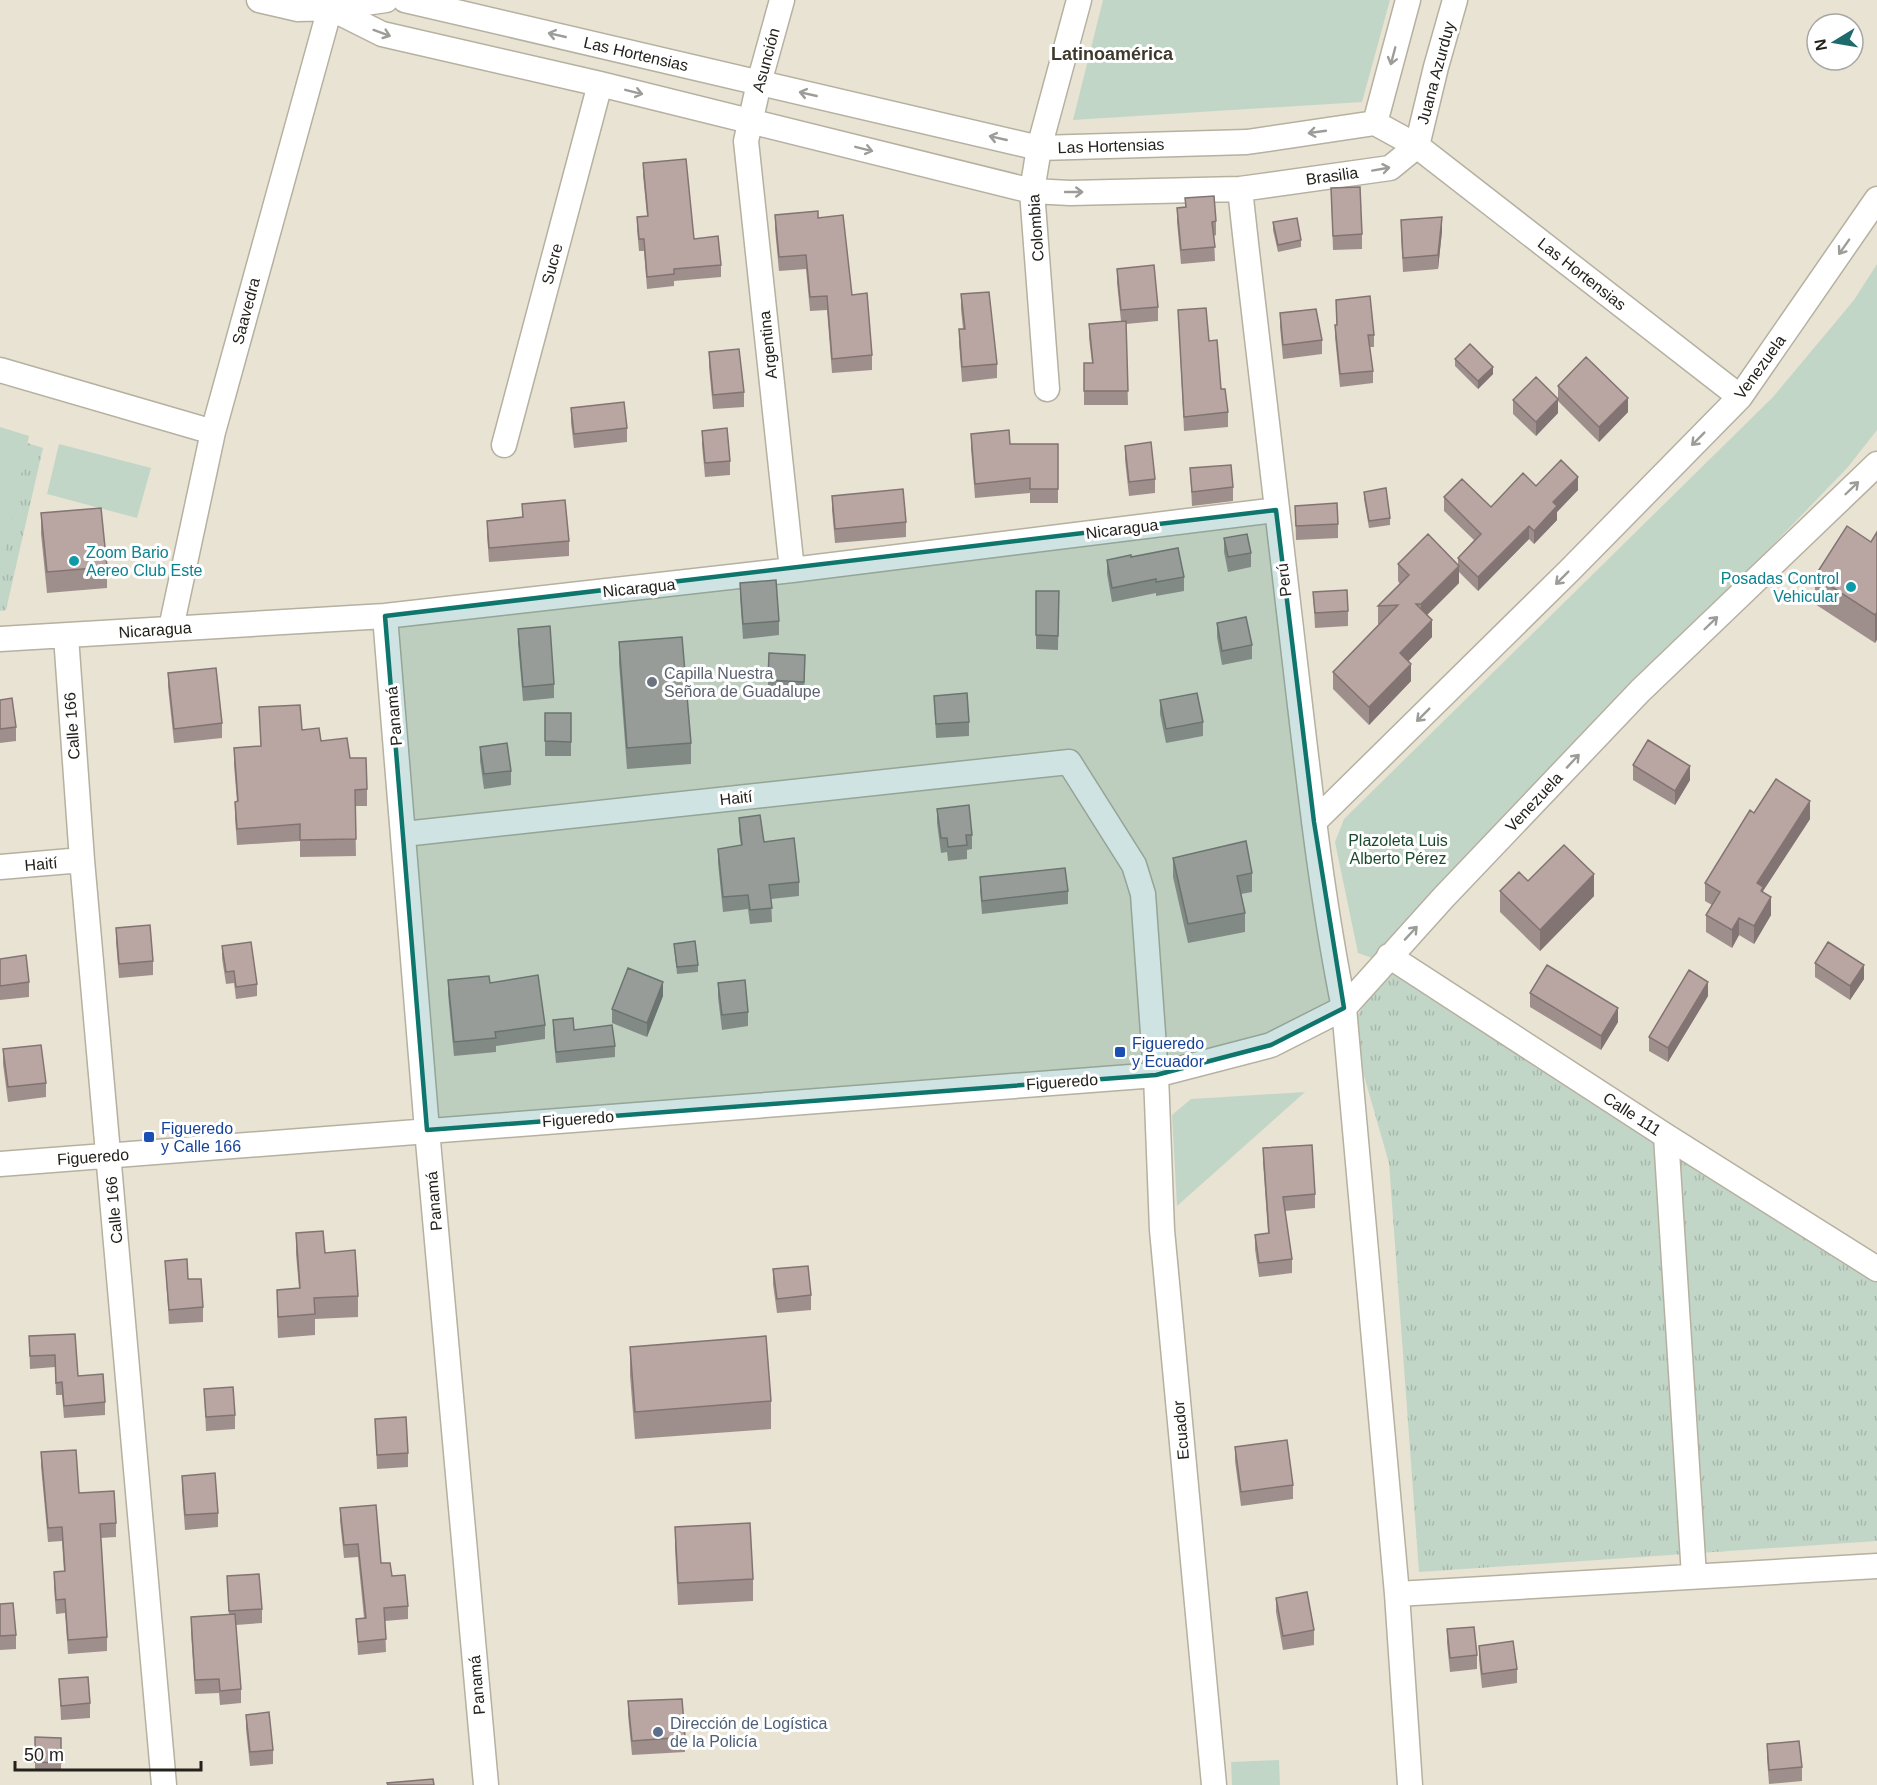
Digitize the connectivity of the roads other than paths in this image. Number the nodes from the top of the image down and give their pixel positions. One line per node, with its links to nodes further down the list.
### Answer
1 (259, 0): 8 (street)
2 (386, 0): 8 (street)
3 (405, 0): 9 (street, Las Hortensias, one-way to 3)
4 (782, 0): 9 (street, Asunción)
5 (1079, 0): 14 (street, Colombia)
6 (1408, 0): 12 (street, one-way to 12)
7 (1455, 0): 13 (street, Juana Azurduy)
8 (333, 4): 10 (street, one-way to 10); 21 (street, Saavedra)
9 (759, 83): 11 (street, Asunción); 14 (street, Las Hortensias, one-way to 9)
10 (600, 84): 11 (street, one-way to 11); 22 (street, Sucre)
11 (750, 120): 16 (street, one-way to 16); 25 (street, Argentina)
12 (1375, 123): 13 (street, Las Hortensias); 14 (street, Las Hortensias, one-way to 14)
13 (1417, 146): 15 (street, Brasilia, one-way to 13); 20 (street, Las Hortensias)
14 (1039, 148): 16 (street, Colombia)
15 (1240, 189): 16 (street, one-way to 15); 24 (street, Perú)
16 (1032, 190): 19 (street, Colombia)
17 (1877, 199): 20 (street, Venezuela, one-way to 20)
18 (0, 370): 21 (street)
19 (1047, 389)
20 (1740, 397): 31 (street, Venezuela, one-way to 31)
21 (213, 432): 27 (street, Saavedra)
22 (504, 445)
23 (1877, 464): 35 (street, Venezuela, one-way to 23)
24 (1276, 510): 25 (street, Nicaragua); 31 (street, Perú)
25 (792, 570): 26 (street, Nicaragua)
26 (385, 616): 27 (street, Nicaragua); 32 (street, Panamá)
27 (171, 628): 28 (street, Nicaragua)
28 (66, 636): 29 (street, Nicaragua); 33 (street, Calle 166)
29 (0, 639)
30 (1069, 762): 32 (street, Haití); 37 (street, Ecuador)
31 (1314, 822): 36 (street, Perú)
32 (404, 834): 38 (street, Panamá)
33 (82, 860): 34 (street, Haití); 40 (street, Calle 166)
34 (0, 867)
35 (1389, 956): 36 (street, Venezuela); 39 (street, Calle 111)
36 (1344, 1008): 37 (street, Venezuela); 45 (street, Perú)
37 (1156, 1075): 38 (street, Figueredo); 48 (street, Ecuador)
38 (427, 1130): 40 (street, Figueredo); 47 (street, Panamá)
39 (1666, 1136): 42 (street, Calle 111); 44 (street)
40 (109, 1157): 41 (street, Figueredo); 46 (street, Calle 166)
41 (0, 1164)
42 (1877, 1269)
43 (1877, 1566): 44 (street)
44 (1694, 1576): 45 (street)
45 (1397, 1594): 49 (street, Perú)
46 (164, 1785)
47 (486, 1785)
48 (1214, 1785)
49 (1410, 1785)

